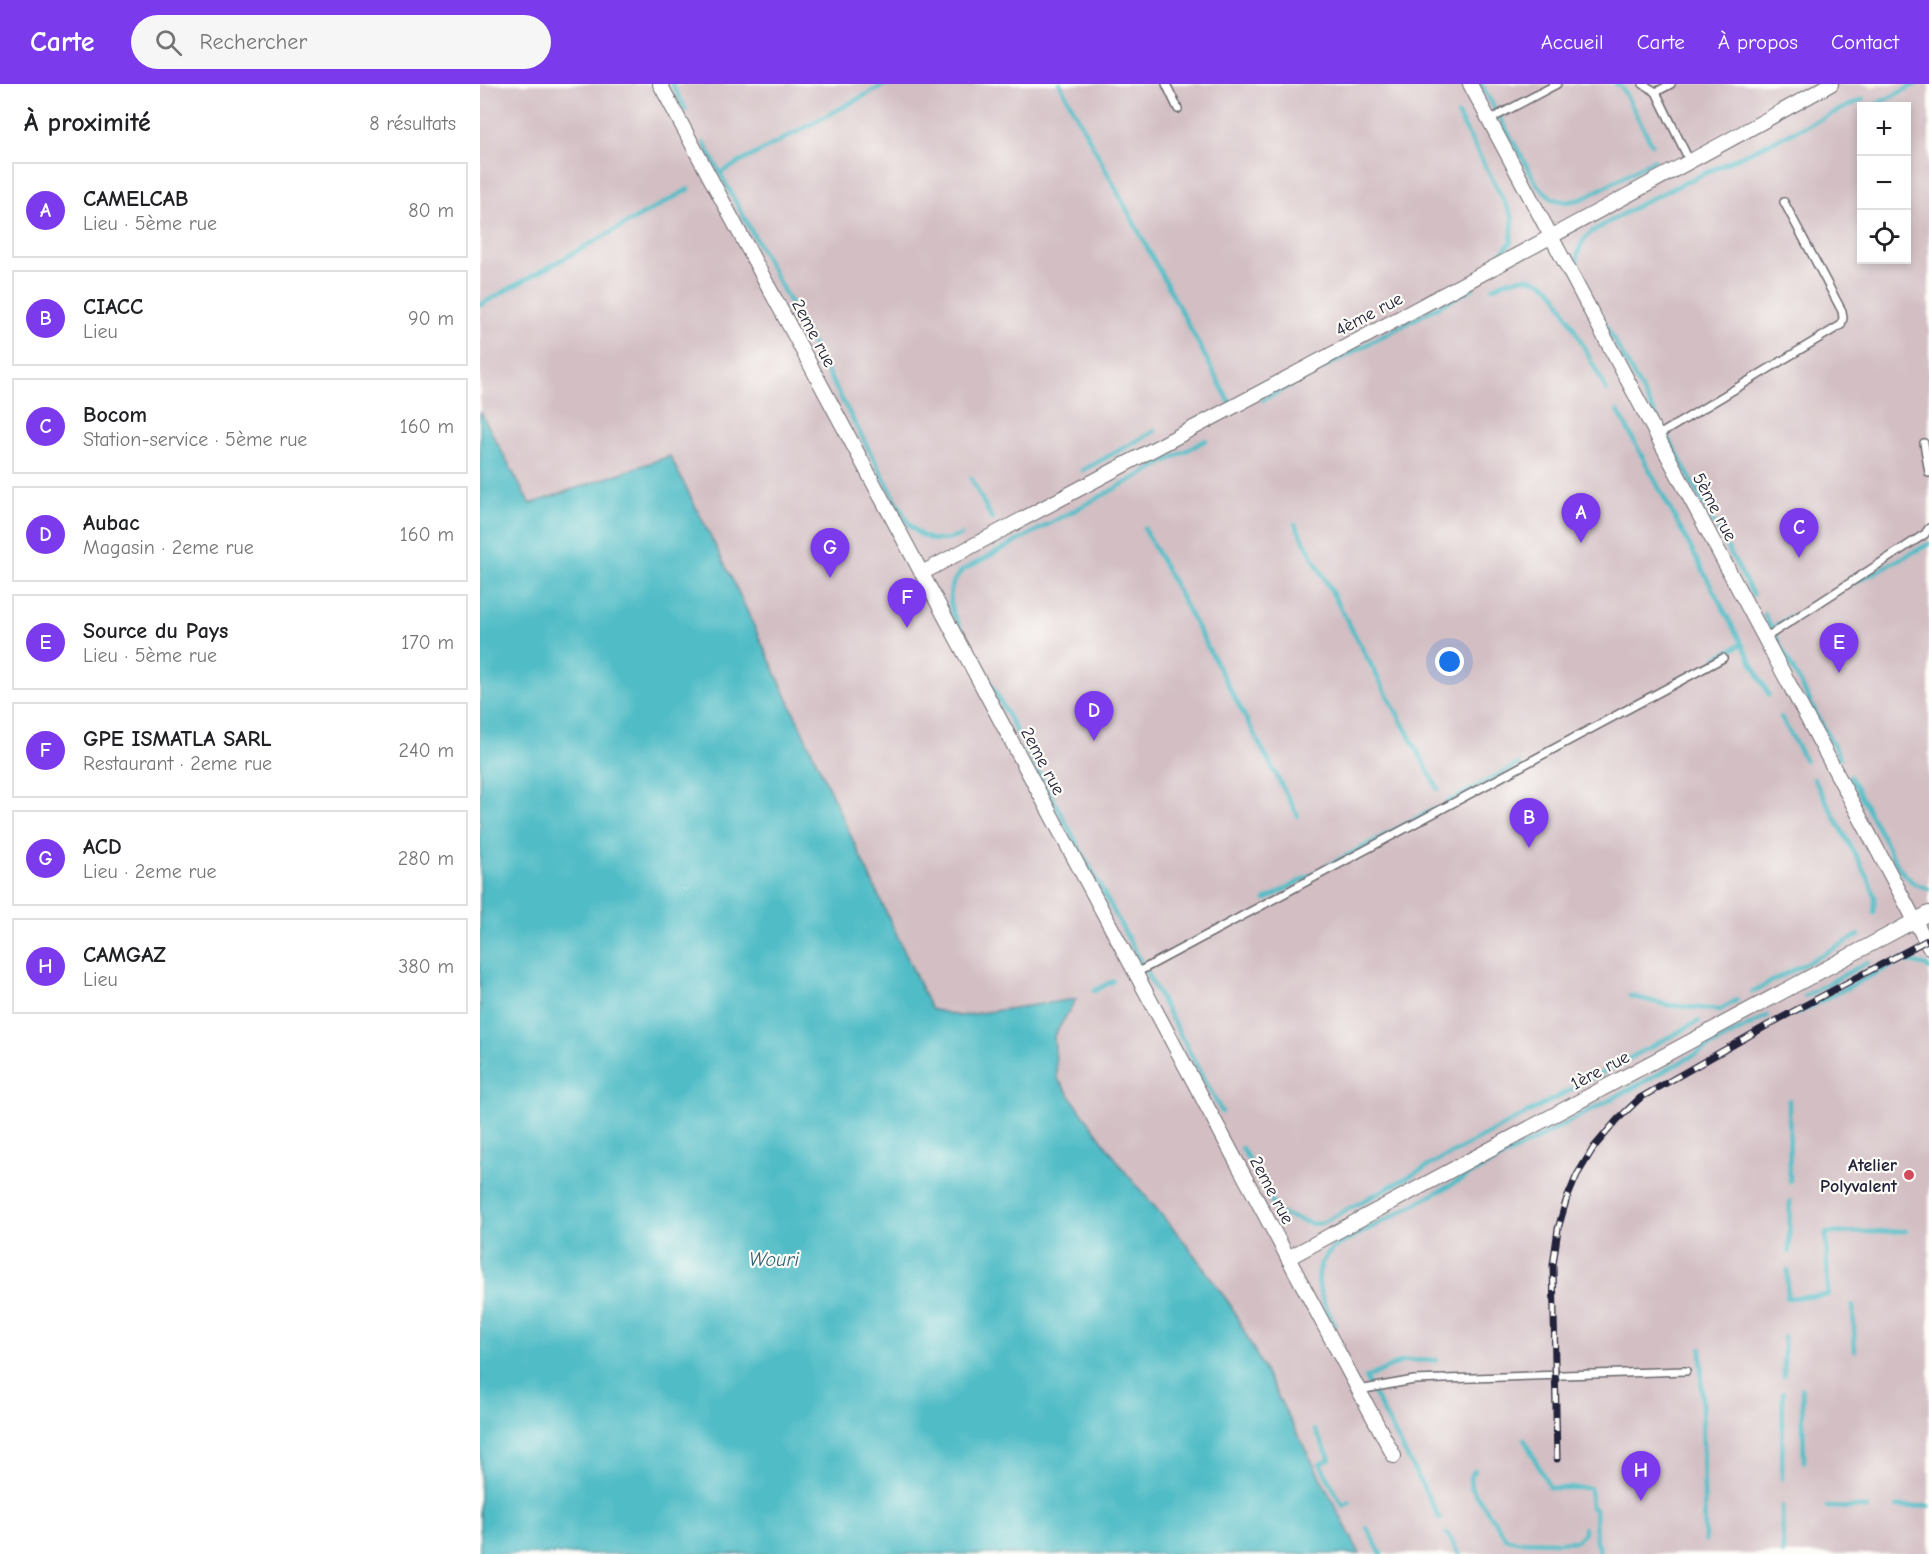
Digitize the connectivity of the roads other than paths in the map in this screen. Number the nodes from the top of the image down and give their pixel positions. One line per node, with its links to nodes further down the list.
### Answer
1 (660, 84): 18 (street, 2eme rue)
2 (1166, 84): 9 (lane)
3 (1470, 84): 10 (street, 5ème rue)
4 (1557, 84): 10 (lane)
5 (1643, 84): 8 (lane)
6 (1671, 84): 8 (lane)
7 (1831, 84): 11 (street, 4ème rue)
8 (1656, 93): 11 (lane)
9 (1178, 109)
10 (1489, 120): 13 (street, 5ème rue)
11 (1690, 162): 13 (street, 4ème rue)
12 (1784, 202): 14 (lane)
13 (1552, 238): 14 (street, 5ème rue); 18 (street, 4ème rue)
14 (1657, 436): 19 (street, 5ème rue)
15 (1924, 443): 16 (lane)
16 (1929, 473)
17 (1929, 528): 19 (lane)
18 (922, 573): 24 (street, 2eme rue)
19 (1765, 638): 22 (street, 5ème rue)
20 (1723, 658): 24 (lane)
21 (1929, 914): 22 (street, 1ère rue)
22 (1915, 921): 23 (street, 5ème rue); 25 (street, 1ère rue)
23 (1929, 947)
24 (1136, 973): 25 (street, 2eme rue)
25 (1288, 1258): 27 (street, 2eme rue)
26 (1686, 1371): 27 (lane)
27 (1359, 1390): 28 (street, 2eme rue)
28 (1394, 1456)

